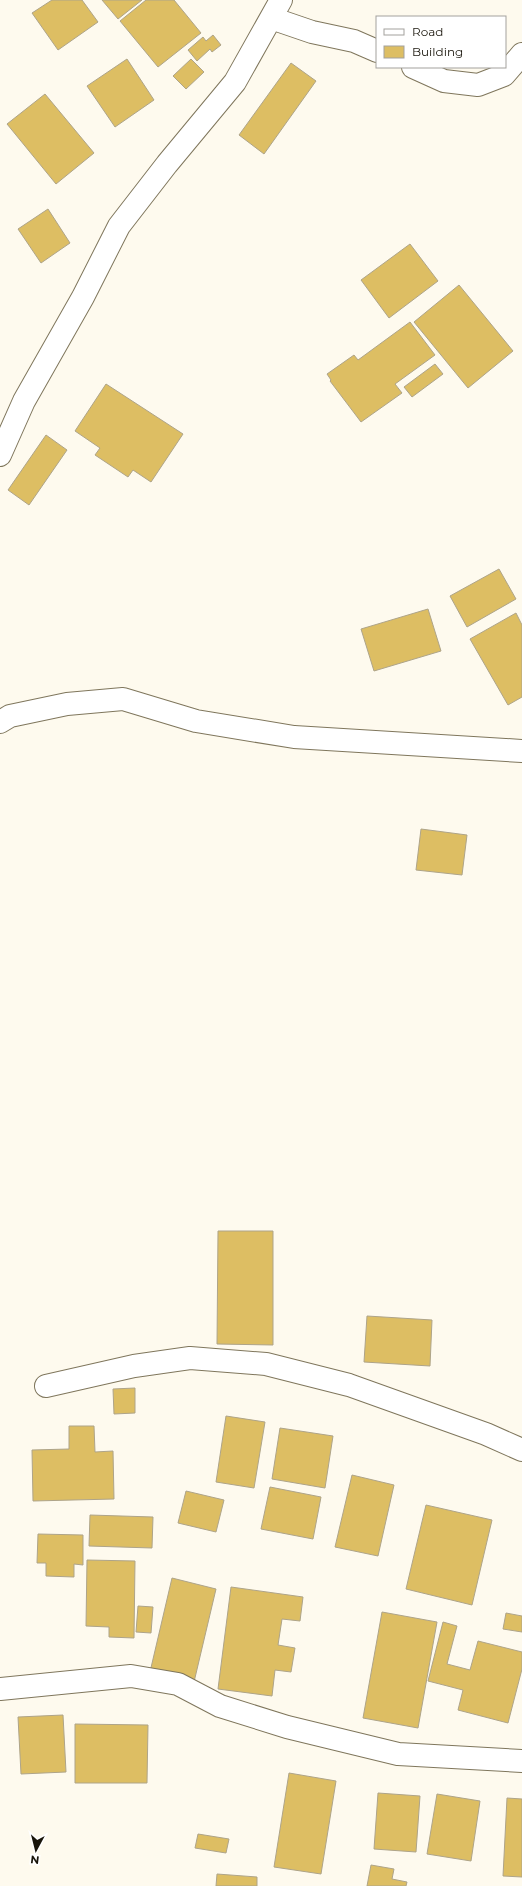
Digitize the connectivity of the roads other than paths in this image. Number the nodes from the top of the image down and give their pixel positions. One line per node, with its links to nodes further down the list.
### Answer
1 (276, 9): 2 (street); 5 (street)
2 (376, 51)
3 (522, 54): 4 (street)
4 (415, 68)
5 (0, 456)
6 (0, 722): 7 (street)
7 (522, 751)
8 (46, 1386): 9 (street)
9 (522, 1450)
10 (0, 1689): 11 (street)
11 (522, 1761)

